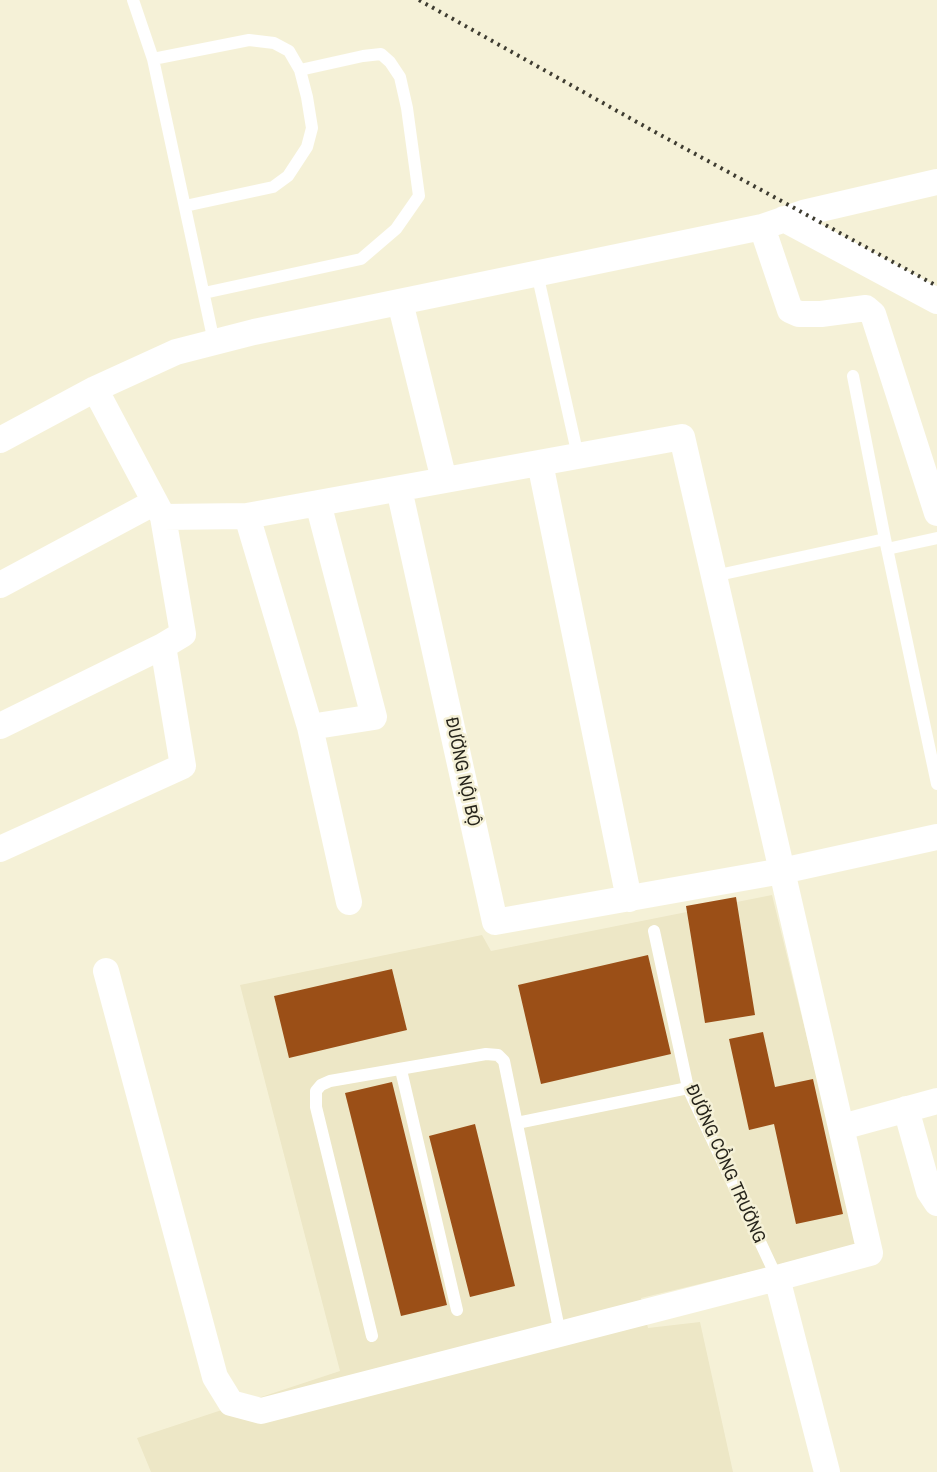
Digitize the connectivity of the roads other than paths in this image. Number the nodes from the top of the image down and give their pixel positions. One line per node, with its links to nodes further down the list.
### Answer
1 (133, 0): 2 (lane)
2 (153, 59): 3 (lane); 5 (lane)
3 (300, 70): 5 (lane); 8 (lane)
4 (937, 182): 6 (street)
5 (185, 206): 8 (lane)
6 (773, 223): 7 (street); 9 (street); 21 (street)
7 (538, 273): 10 (street); 15 (lane)
8 (204, 293): 11 (lane)
9 (937, 301)
10 (400, 302): 11 (street); 17 (street)
11 (214, 342): 13 (street)
12 (853, 376): 24 (lane)
13 (95, 389): 14 (street); 20 (street)
14 (0, 440)
15 (578, 456): 16 (street); 25 (street)
16 (540, 463): 17 (street); 34 (street)
17 (444, 480): 18 (street)
18 (399, 489): 19 (street); 34 (street, ĐƯỜNG NỘI BỘ)
19 (318, 503): 22 (street); 29 (street)
20 (159, 510): 22 (street); 26 (street); 27 (street)
21 (937, 513)
22 (247, 516): 29 (street)
23 (937, 538): 24 (lane)
24 (886, 544): 25 (lane); 30 (lane)
25 (714, 576): 33 (street)
26 (0, 585)
27 (163, 646): 28 (street); 32 (street)
28 (0, 726)
29 (310, 727): 35 (street)
30 (937, 784)
31 (937, 837): 33 (street, ĐƯỜNG NỘI BỘ)
32 (0, 849)
33 (782, 871): 34 (street, ĐƯỜNG NỘI BỘ); 43 (street)
34 (629, 899)
35 (349, 902)
36 (654, 931): 39 (lane, ĐƯỜNG CỔNG TRƯỜNG)
37 (106, 971): 47 (street)
38 (401, 1070): 42 (lane); 46 (lane); 48 (lane)
39 (688, 1088): 42 (lane); 45 (lane, ĐƯỜNG CỔNG TRƯỜNG)
40 (937, 1101): 41 (street)
41 (906, 1109): 43 (street); 44 (street)
42 (517, 1123): 47 (lane)
43 (842, 1127): 45 (street)
44 (937, 1203)
45 (777, 1278): 47 (street); 49 (street)
46 (457, 1310)
47 (560, 1334)
48 (372, 1336)
49 (827, 1472)

